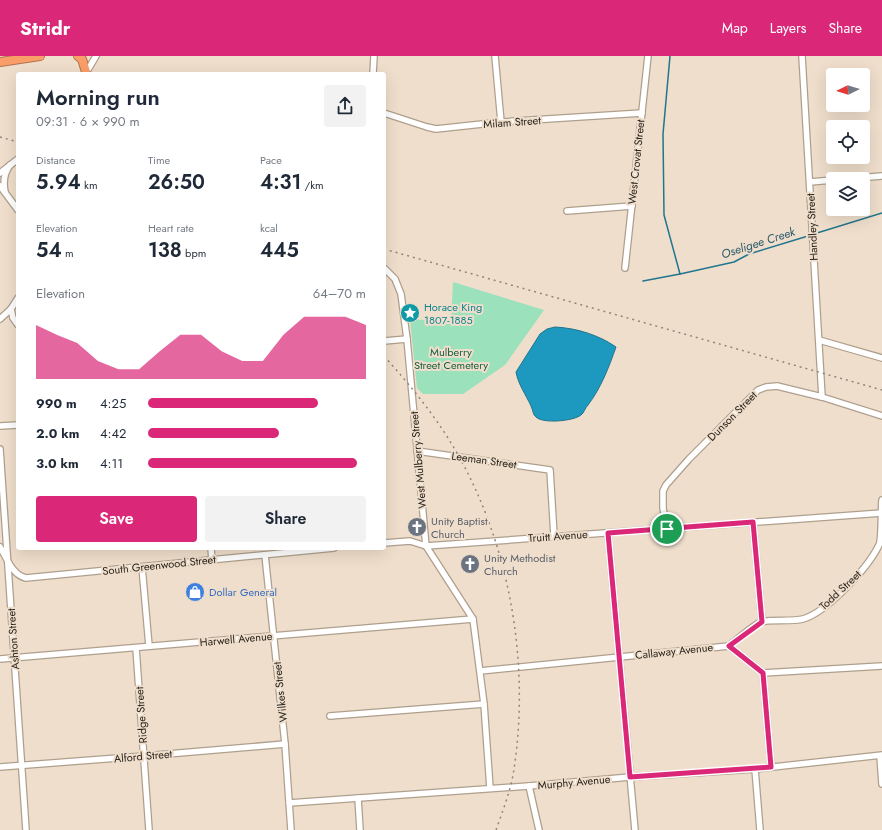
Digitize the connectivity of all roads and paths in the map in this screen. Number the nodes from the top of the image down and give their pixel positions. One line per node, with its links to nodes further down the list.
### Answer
1 (40, 56): 8 (highway)
2 (78, 56): 9 (highway)
3 (96, 56): 10 (street)
4 (374, 56): 11 (street)
5 (495, 56): 14 (street)
6 (648, 56): 13 (street, West Crovat Street)
7 (802, 56): 21 (street, Handley Street)
8 (0, 62)
9 (86, 72)
10 (87, 72)
11 (373, 72)
12 (386, 114): 14 (street, Milam Street)
13 (642, 114): 14 (street, Milam Street); 24 (street, West Crovat Street)
14 (501, 122)
15 (16, 160): 16 (street)
16 (10, 165): 17 (street); 23 (street)
17 (0, 173)
18 (882, 176): 19 (street)
19 (870, 177)
20 (826, 181): 21 (street)
21 (810, 182): 34 (street, Handley Street)
22 (0, 186): 23 (street)
23 (5, 192): 25 (street)
24 (632, 206): 26 (street); 27 (street, West Crovat Street)
25 (16, 207)
26 (567, 211)
27 (625, 268)
28 (386, 270): 33 (street, West Mulberry Street)
29 (16, 301): 30 (street)
30 (11, 309): 31 (street); 32 (street)
31 (0, 319)
32 (16, 322)
33 (407, 339): 35 (street); 42 (street, West Mulberry Street)
34 (819, 340): 36 (street); 37 (street, Handley Street)
35 (386, 341)
36 (882, 358)
37 (822, 397): 38 (street, Dunson Street); 46 (street, Dunson Street)
38 (882, 416)
39 (16, 425): 40 (street)
40 (0, 426)
41 (0, 449): 55 (street, Ashton Street)
42 (417, 451): 48 (street, Leeman Street); 50 (street, West Mulberry Street)
43 (882, 500): 44 (street, Todd Street)
44 (881, 513): 45 (street, Truitt Avenue); 59 (street, Todd Street)
45 (753, 522): 46 (street, Truitt Avenue); 59 (street)
46 (667, 529): 47 (street, Truitt Avenue)
47 (608, 533): 48 (street, Truitt Avenue); 64 (street)
48 (554, 536): 50 (street, Truitt Avenue)
49 (386, 543): 50 (street)
50 (426, 546): 58 (street, West Mulberry Street)
51 (0, 547): 55 (street, South Greenwood Street)
52 (211, 550): 56 (street)
53 (292, 550): 54 (street, South Greenwood Street)
54 (265, 555): 56 (street, South Greenwood Street); 60 (street, Wilkes Street)
55 (7, 560): 57 (street, South Greenwood Street); 65 (street, Ashton Street)
56 (212, 560): 57 (street, South Greenwood Street)
57 (142, 566): 61 (street)
58 (473, 619): 60 (street, Harwell Avenue); 68 (street, West Mulberry Street)
59 (762, 622): 62 (street)
60 (274, 636): 61 (street, Harwell Avenue); 72 (street, Wilkes Street)
61 (149, 646): 63 (street, Harwell Avenue)
62 (729, 646): 64 (street, Callaway Avenue); 69 (street, Callaway Avenue)
63 (136, 648): 65 (street, Harwell Avenue); 74 (street, Ridge Street)
64 (619, 657): 68 (street, Callaway Avenue); 79 (street)
65 (14, 658): 66 (street, Harwell Avenue); 75 (street, Ashton Street)
66 (0, 659)
67 (882, 666): 69 (street)
68 (480, 671): 70 (street, West Mulberry Street)
69 (763, 673): 77 (street)
70 (484, 704): 71 (street); 82 (street, West Mulberry Street)
71 (330, 716)
72 (285, 744): 74 (street, Alford Street); 84 (street, Wilkes Street)
73 (881, 755): 77 (street, Murphy Avenue); 80 (street)
74 (144, 756): 75 (street, Alford Street); 86 (street, Ridge Street)
75 (21, 765): 76 (street, Alford Street); 85 (street, Ashton Street)
76 (0, 767)
77 (771, 767): 78 (street, Murphy Avenue)
78 (755, 769): 79 (street, Murphy Avenue); 91 (street)
79 (630, 777): 81 (street, Murphy Avenue); 90 (street)
80 (882, 784)
81 (529, 786): 82 (street, Murphy Avenue); 89 (street)
82 (490, 788): 83 (street, Murphy Avenue)
83 (358, 798): 84 (street, Murphy Avenue); 88 (street)
84 (289, 803): 87 (street, Wilkes Street)
85 (26, 830)
86 (149, 830)
87 (291, 830)
88 (360, 830)
89 (539, 830)
90 (635, 830)
91 (760, 830)

